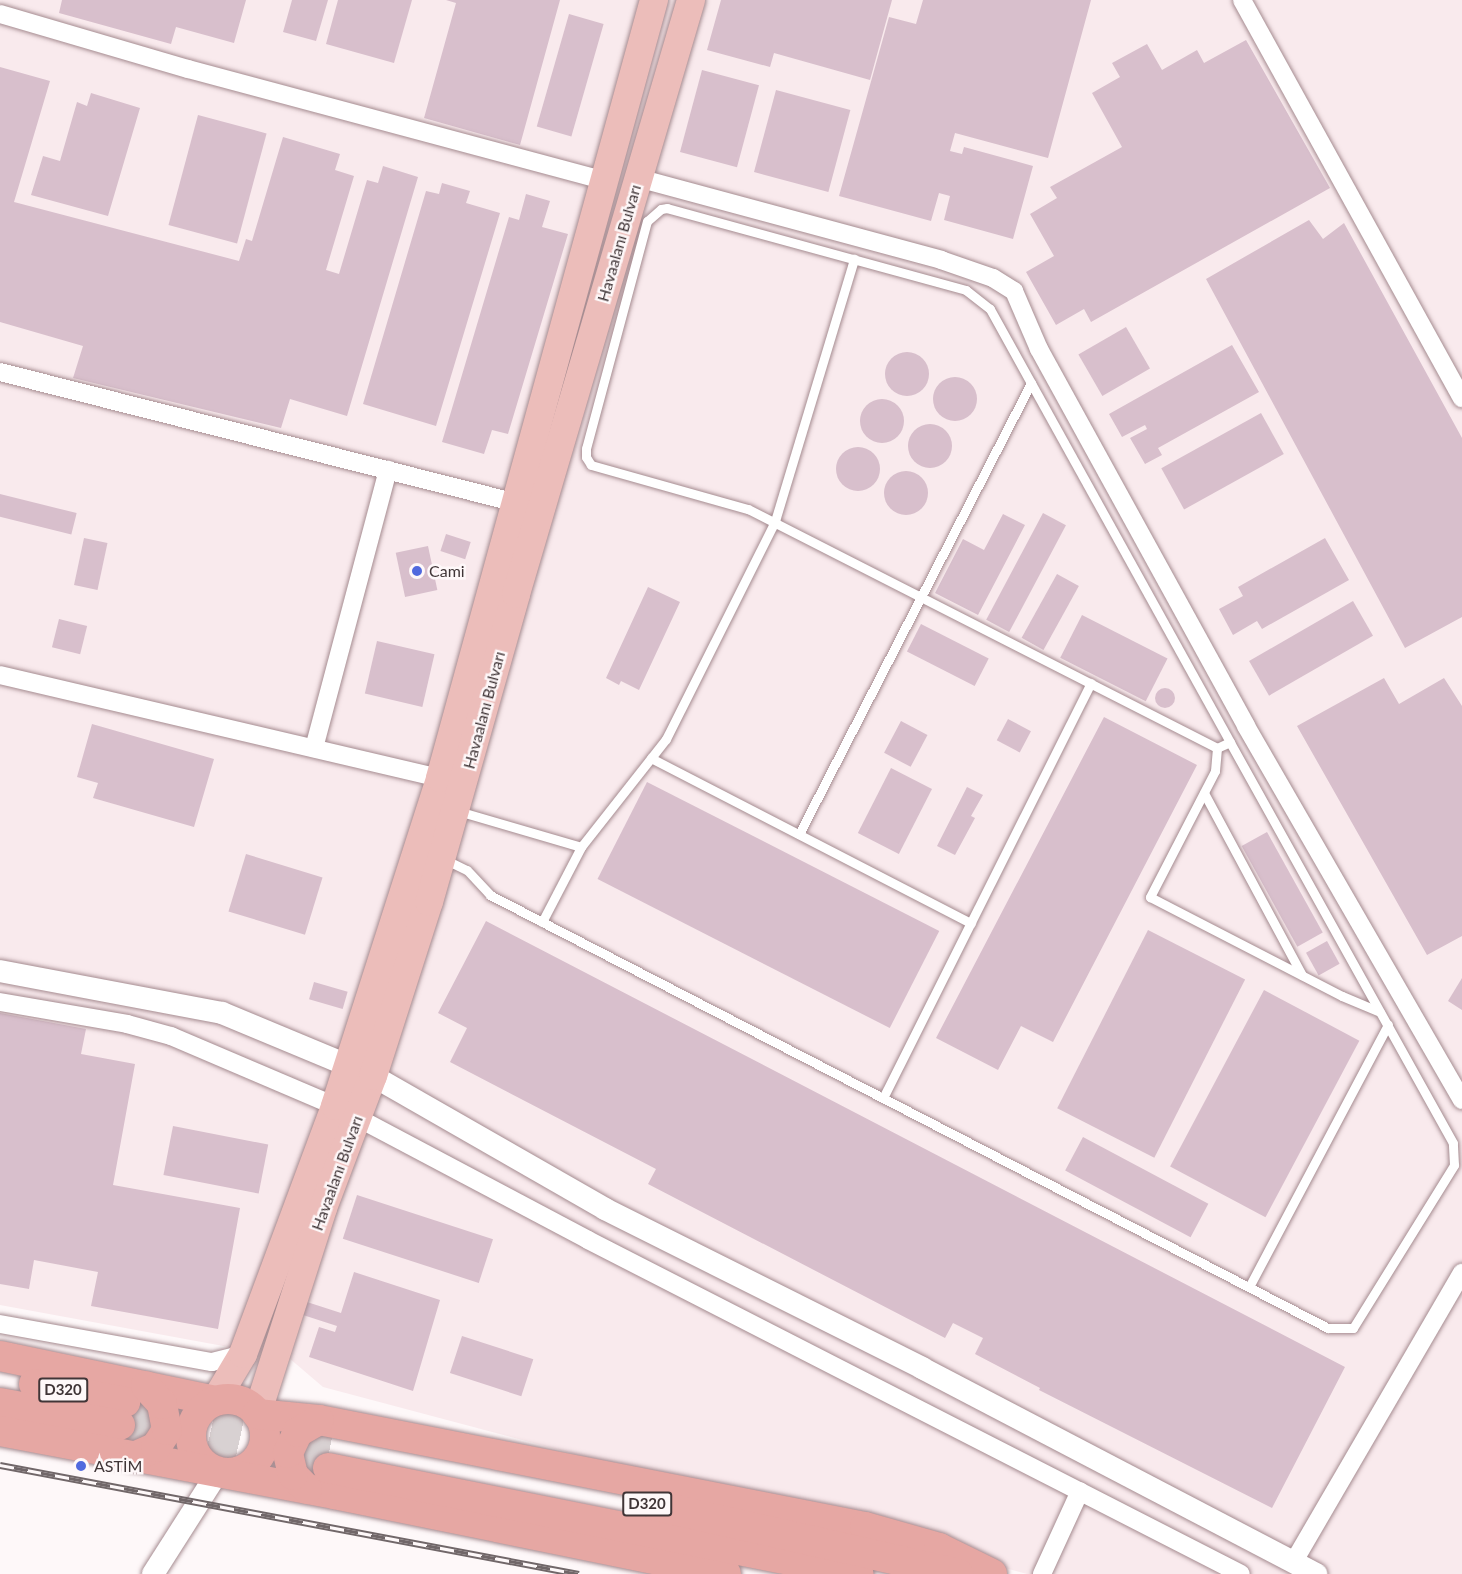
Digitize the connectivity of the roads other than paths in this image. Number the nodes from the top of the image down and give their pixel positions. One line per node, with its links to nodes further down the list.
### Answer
1 (654, 0): 6 (main road, Havaalanı Bulvarı)
2 (691, 0): 5 (main road, Havaalanı Bulvarı)
3 (1242, 0): 10 (street)
4 (0, 14): 6 (street)
5 (638, 178): 12 (main road, Havaalanı Bulvarı); 35 (street)
6 (604, 181): 12 (main road, Havaalanı Bulvarı)
7 (854, 259): 9 (lane); 13 (lane); 13 (lane)
8 (0, 372): 11 (street)
9 (1031, 383): 14 (lane); 17 (lane)
10 (1462, 398)
11 (388, 470): 12 (street); 18 (street)
12 (528, 506): 22 (main road, Havaalanı Bulvarı)
13 (775, 521): 14 (lane); 20 (lane)
14 (921, 596): 16 (lane); 23 (lane)
15 (0, 675): 18 (street)
16 (1092, 683): 19 (lane); 27 (lane)
17 (1230, 742): 19 (lane); 31 (lane)
18 (314, 748): 22 (street)
19 (1217, 748): 21 (lane)
20 (651, 758): 23 (lane); 24 (lane)
21 (1204, 793): 29 (lane); 29 (lane)
22 (448, 794): 24 (lane); 25 (main road, Havaalanı Bulvarı)
23 (799, 834): 27 (lane)
24 (581, 847): 26 (lane)
25 (429, 855): 26 (lane); 33 (main road, Havaalanı Bulvarı)
26 (542, 922): 34 (lane)
27 (971, 923): 34 (lane)
28 (0, 971): 33 (street)
29 (1302, 975): 31 (lane)
30 (0, 1002): 36 (street)
31 (1380, 1012): 32 (lane)
32 (1388, 1025): 38 (lane); 38 (lane)
33 (360, 1071): 36 (main road, Havaalanı Bulvarı); 53 (street)
34 (884, 1098): 38 (lane)
35 (1462, 1100)
36 (346, 1112): 40 (main road, Havaalanı Bulvarı); 46 (main road, Havaalanı Bulvarı); 52 (street)
37 (1462, 1273): 53 (street)
38 (1249, 1287)
39 (0, 1324): 40 (street)
40 (243, 1354): 43 (main road, Havaalanı Bulvarı)
41 (0, 1356): 45 (highway)
42 (0, 1377): 45 (highway, D320)
43 (214, 1401): 45 (highway); 46 (highway); 50 (highway)
44 (0, 1404): 45 (highway, D320)
45 (131, 1404): 49 (highway)
46 (258, 1414): 48 (highway); 50 (highway)
47 (0, 1431): 49 (highway)
48 (327, 1444): 51 (highway); 56 (highway, D320); 57 (highway, D320); 58 (highway)
49 (135, 1457): 50 (highway)
50 (218, 1472): 51 (highway); 54 (street)
51 (307, 1489): 55 (highway)
52 (1080, 1491): 59 (street); 60 (street)
53 (1293, 1563): 61 (street)
54 (153, 1574)
55 (726, 1574)
56 (859, 1574)
57 (958, 1574)
58 (992, 1574)
59 (1042, 1574)
60 (1241, 1574)
61 (1316, 1574)

